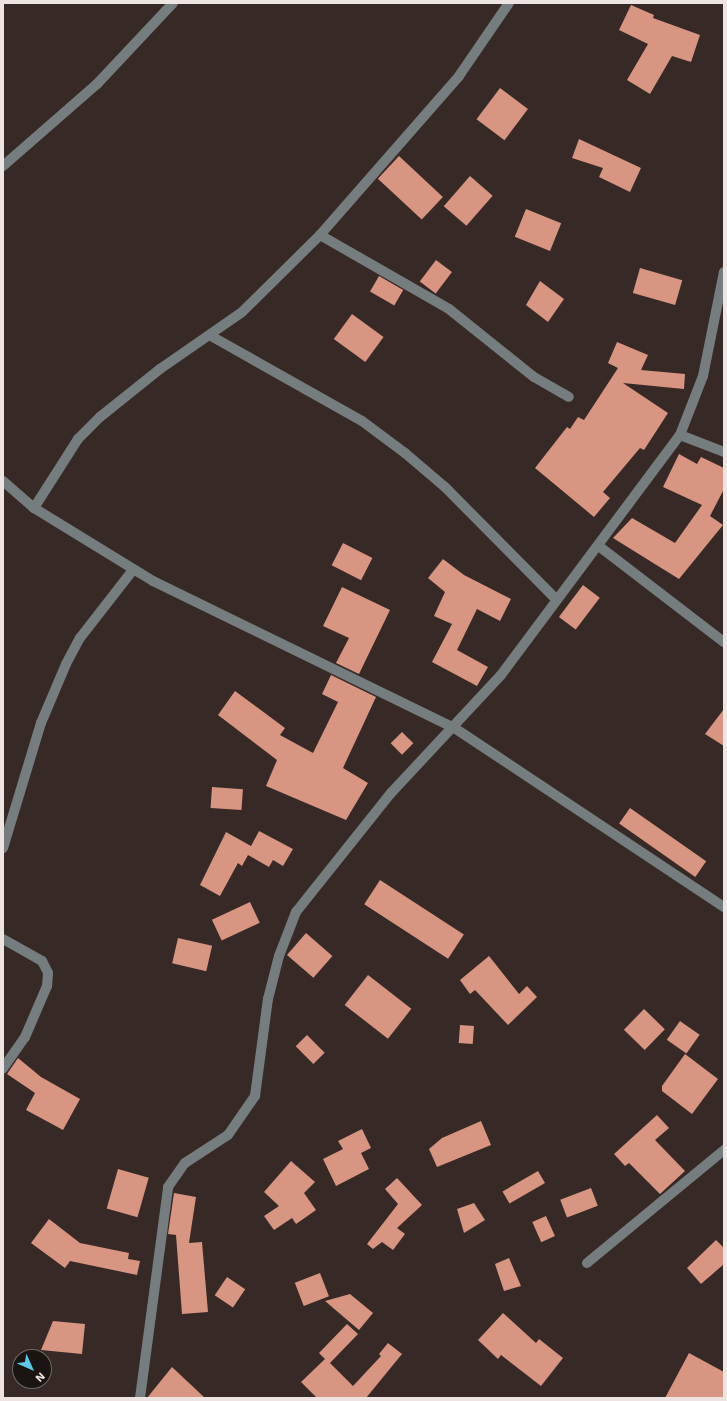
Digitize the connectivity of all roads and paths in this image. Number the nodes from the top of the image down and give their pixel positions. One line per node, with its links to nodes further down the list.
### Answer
1 (173, 3): 3 (street)
2 (509, 3): 4 (street)
3 (3, 166)
4 (320, 235): 6 (street); 7 (street)
5 (724, 272): 8 (street)
6 (211, 336): 11 (street); 14 (street)
7 (569, 397)
8 (680, 435): 9 (street); 12 (street)
9 (724, 452)
10 (3, 480): 11 (street)
11 (34, 508): 13 (street)
12 (600, 547): 14 (street); 15 (street)
13 (133, 570): 16 (street); 17 (street)
14 (555, 598): 16 (street)
15 (724, 642)
16 (453, 727): 18 (street); 23 (street)
17 (3, 848)
18 (724, 907)
19 (3, 940): 20 (street)
20 (3, 1068)
21 (724, 1150): 22 (street)
22 (587, 1263)
23 (140, 1398)

